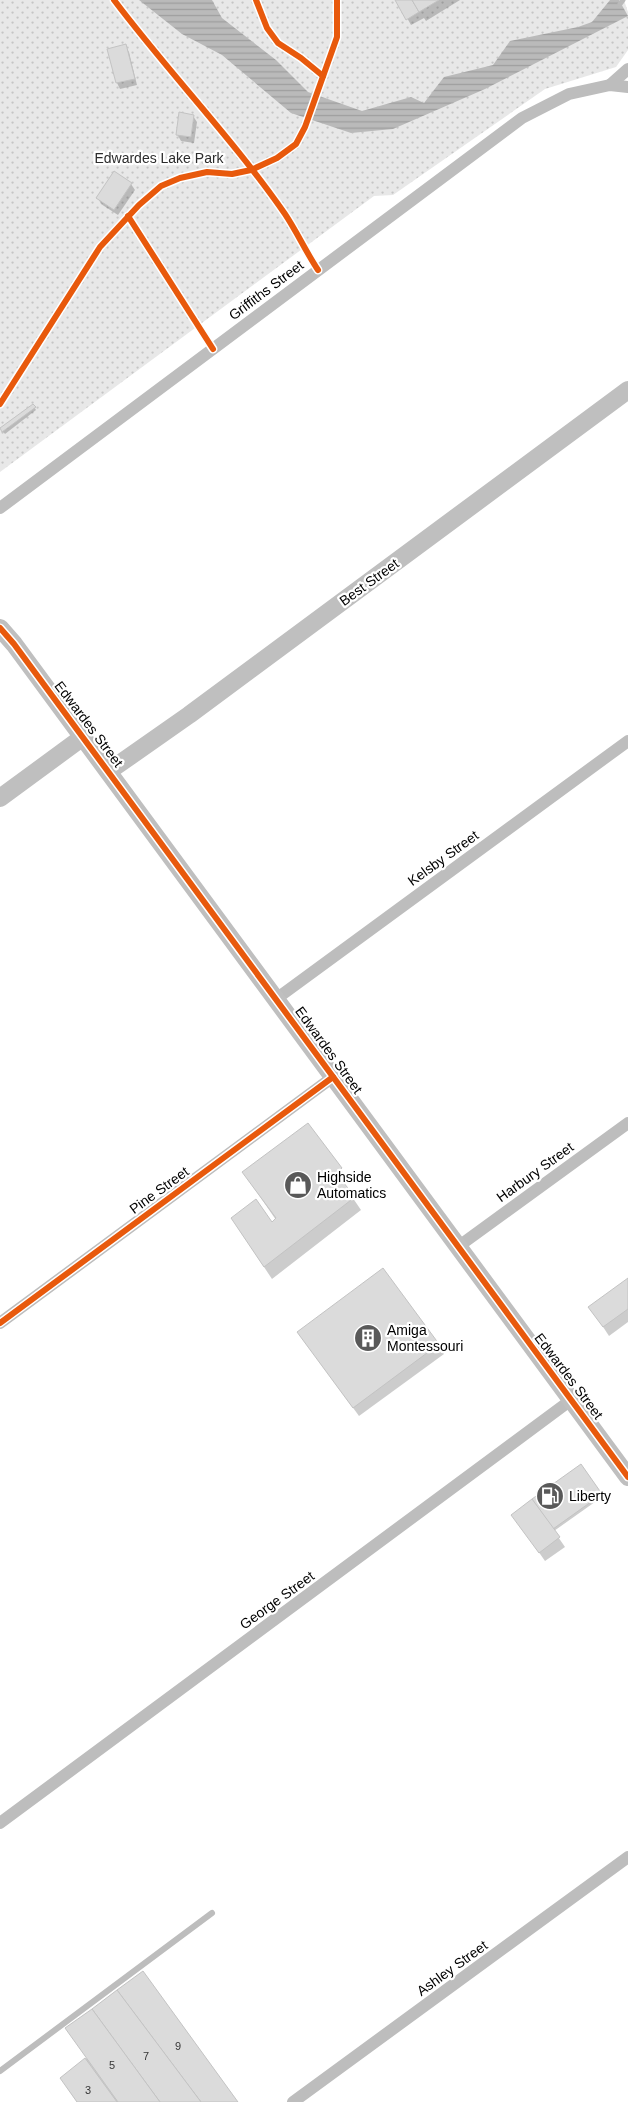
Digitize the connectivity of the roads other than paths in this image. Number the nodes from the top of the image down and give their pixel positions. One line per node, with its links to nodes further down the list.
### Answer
1 (628, 69): 2 (street, Griffiths Street)
2 (610, 85): 3 (street, Griffiths Street); 5 (street, Griffiths Street)
3 (628, 87)
4 (628, 390): 9 (street, Best Street)
5 (0, 508)
6 (3, 630): 7 (street, Edwardes Street)
7 (83, 737): 9 (street, Edwardes Street); 10 (street)
8 (628, 741): 11 (street, Kelsby Street)
9 (109, 771): 11 (street, Edwardes Street)
10 (0, 798)
11 (276, 999): 12 (street, Edwardes Street)
12 (333, 1077): 14 (street, Edwardes Street); 15 (street, Pine Street)
13 (628, 1123): 14 (street, Harbury Street)
14 (459, 1246): 16 (street, Edwardes Street)
15 (0, 1323)
16 (571, 1400): 17 (street, Edwardes Street); 18 (street, George Street)
17 (628, 1477)
18 (0, 1823)
19 (628, 1857): 22 (street, Ashley Street)
20 (212, 1913): 21 (lane)
21 (0, 2070)
22 (293, 2102)

